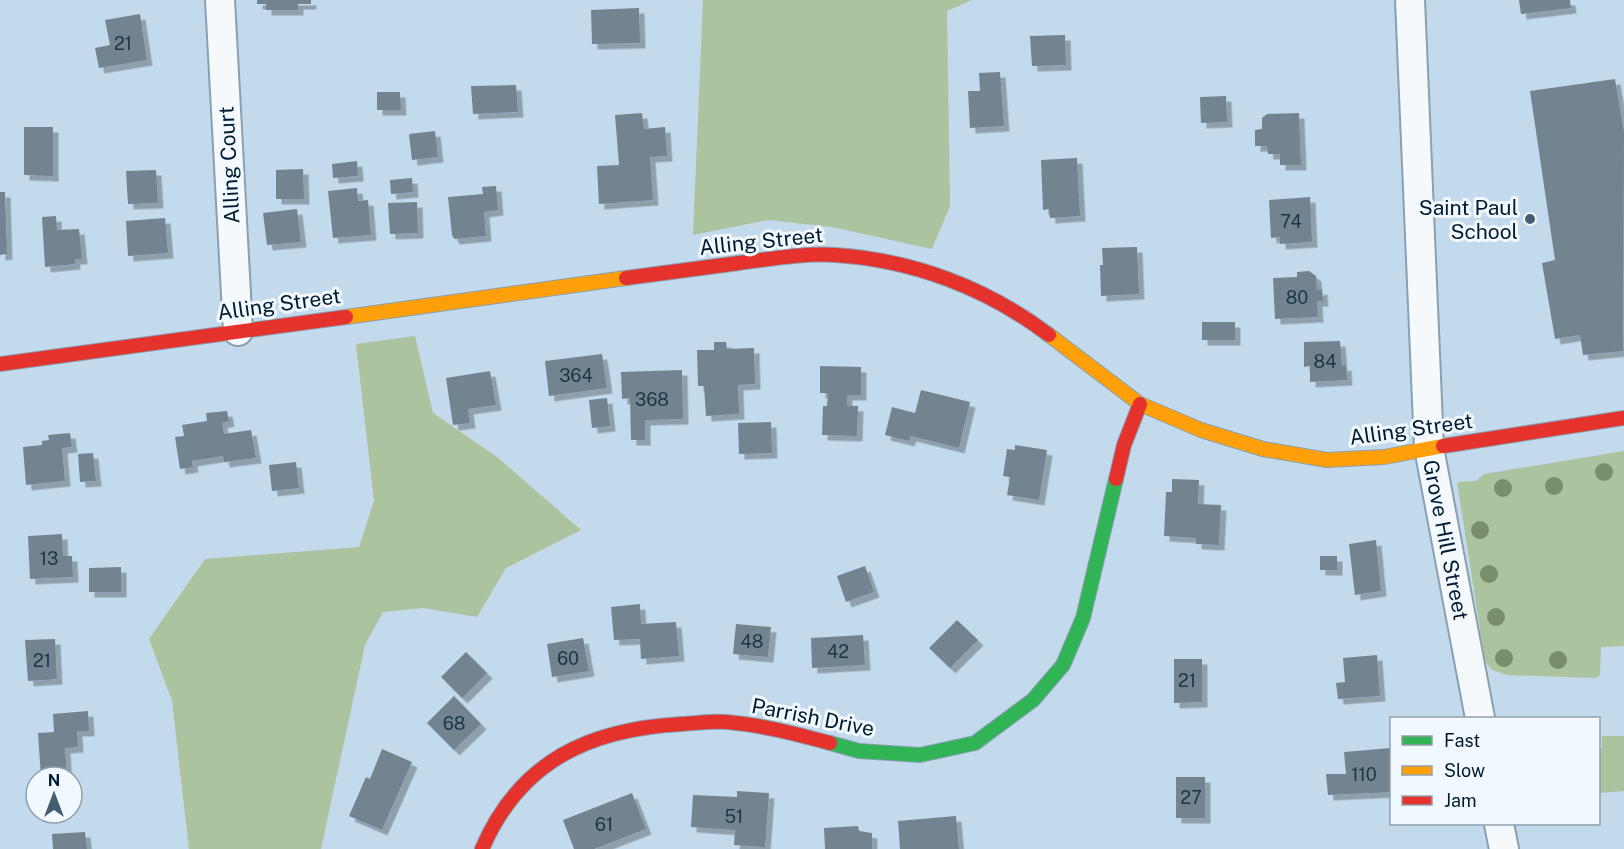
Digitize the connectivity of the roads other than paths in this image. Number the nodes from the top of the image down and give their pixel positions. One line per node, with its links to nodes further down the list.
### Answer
1 (219, 0): 3 (street, Alling Court)
2 (1410, 0): 7 (street, Grove Hill Street)
3 (238, 331): 4 (street, Alling Street); 5 (street, Alling Street)
4 (0, 364)
5 (1140, 404): 7 (street, Alling Street); 10 (street, Parrish Drive)
6 (1624, 418): 7 (street, Alling Street)
7 (1430, 448): 8 (street, Grove Hill Street)
8 (1480, 717)
9 (1499, 825): 11 (street)
10 (482, 849)
11 (1504, 849)

